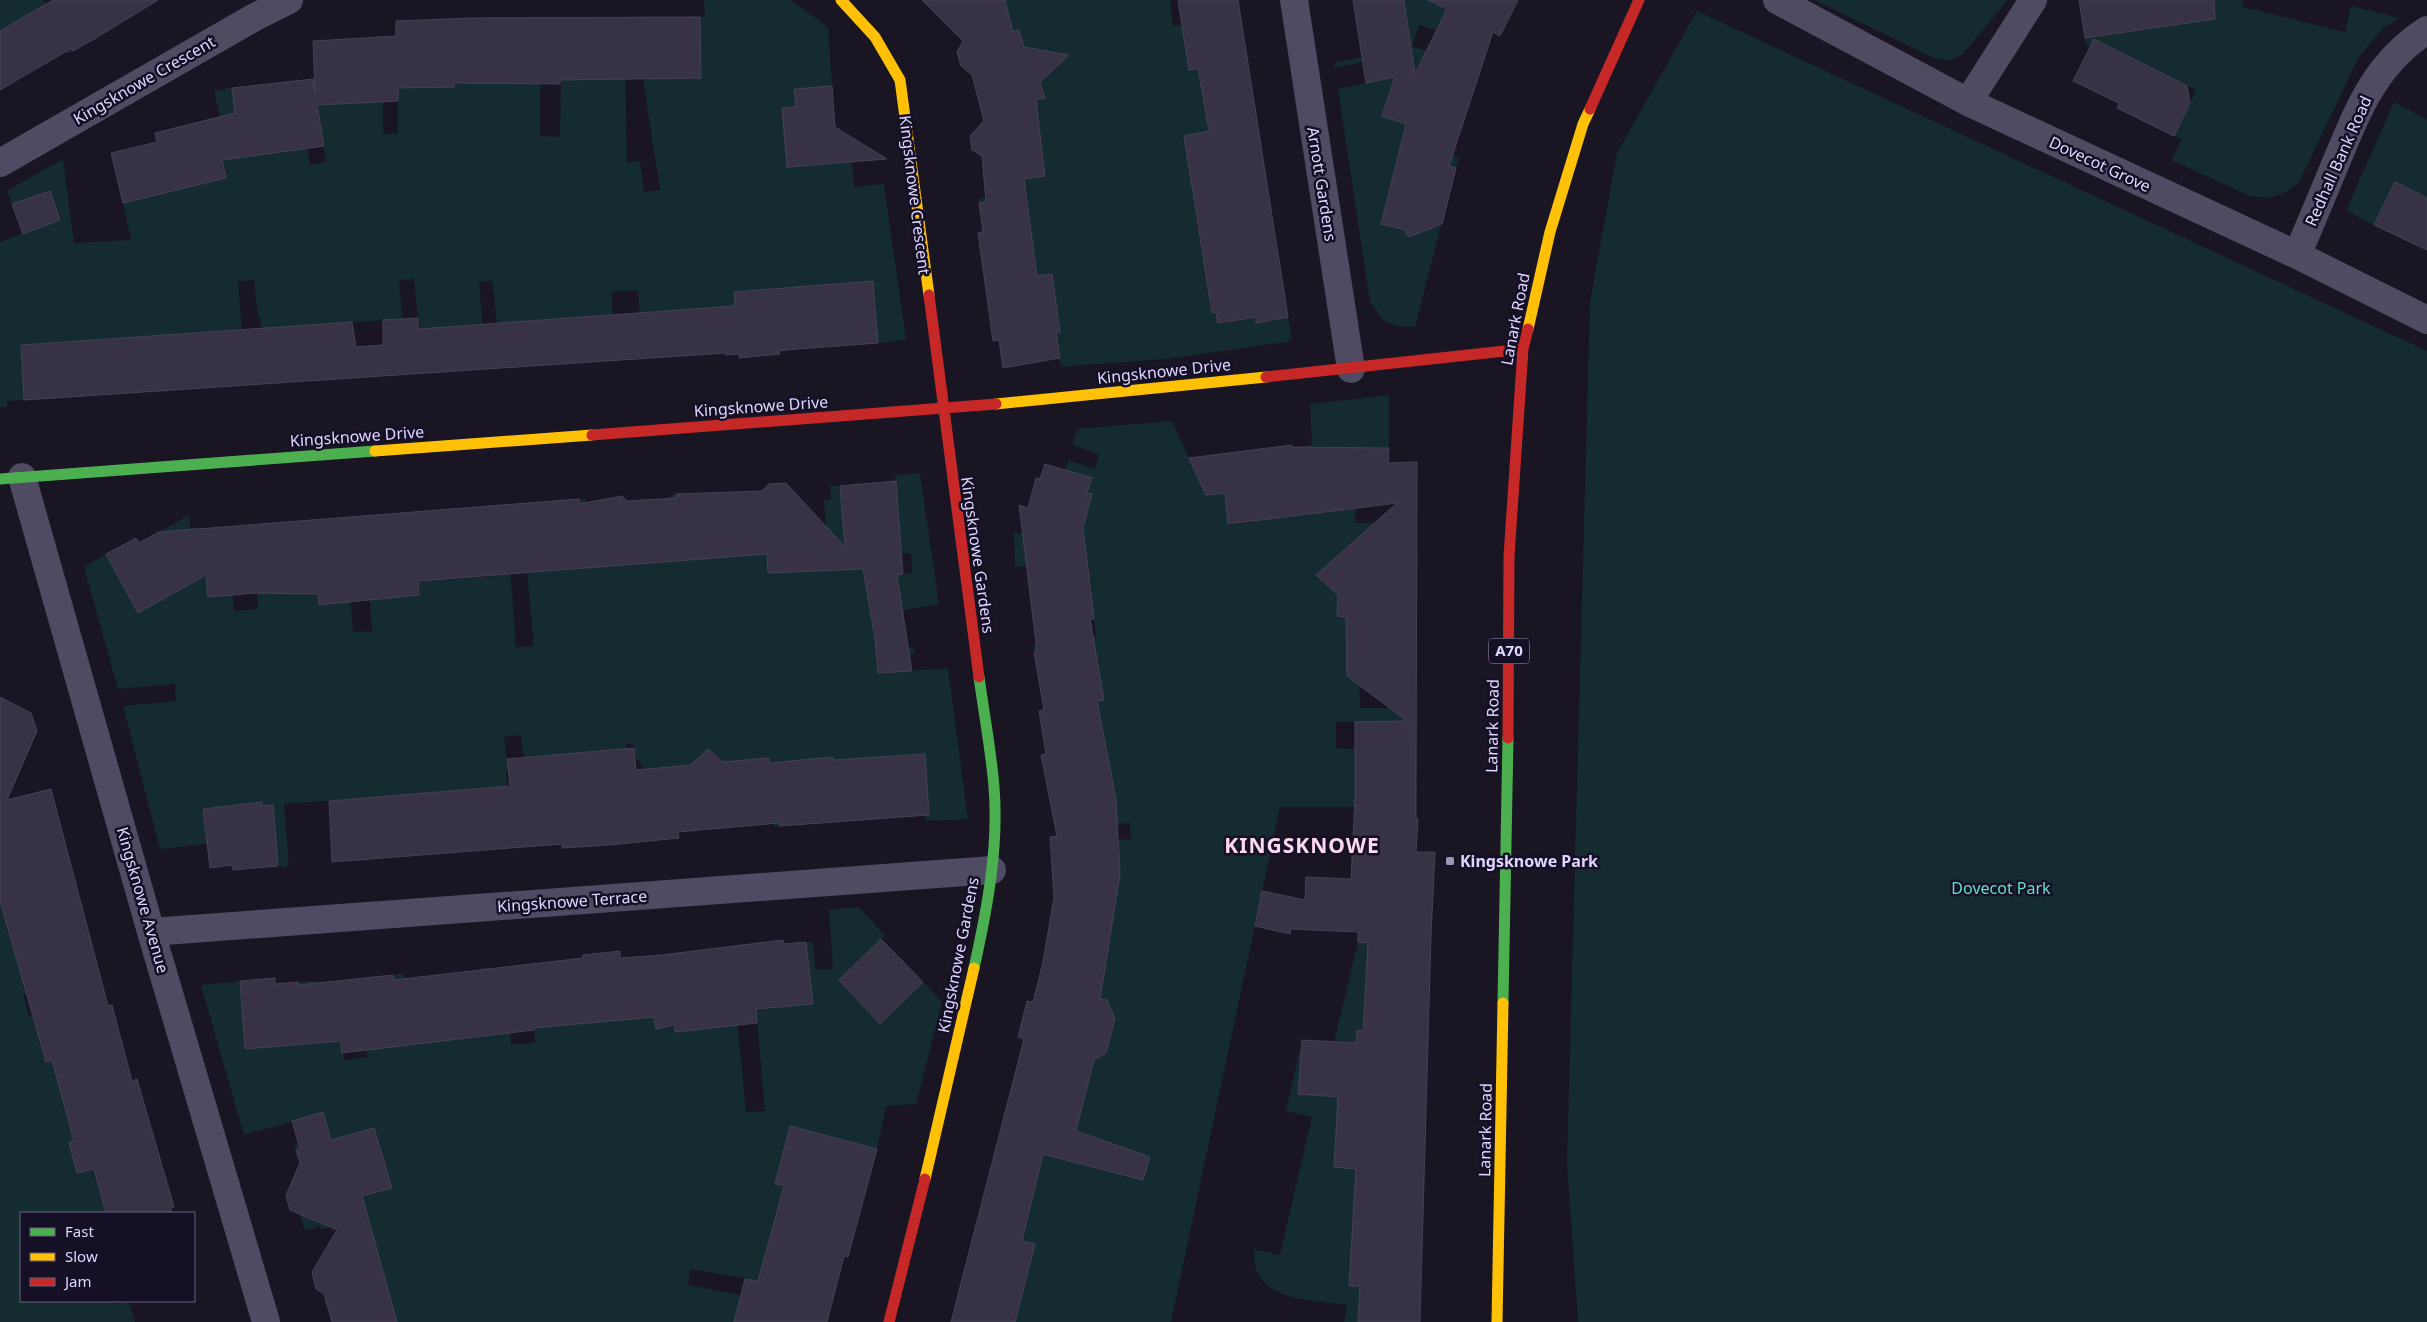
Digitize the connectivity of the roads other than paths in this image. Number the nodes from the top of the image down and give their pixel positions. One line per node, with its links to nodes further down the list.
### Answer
1 (289, 0): 9 (street, Kingsknowe Crescent)
2 (841, 0): 14 (street, Kingsknowe Crescent)
3 (1294, 0): 13 (street, Arnott Gardens)
4 (1639, 0): 12 (street, Lanark Road / A70)
5 (1777, 0): 8 (street, Dovecot Grove)
6 (2033, 0): 8 (street)
7 (2427, 30): 10 (street, Redhall Bank Road)
8 (1968, 102): 10 (street, Dovecot Grove)
9 (0, 163)
10 (2297, 255): 11 (street, Dovecot Grove)
11 (2427, 320)
12 (1523, 349): 13 (street, Kingsknowe Drive); 20 (street, Lanark Road / A70)
13 (1351, 369): 14 (street, Kingsknowe Drive)
14 (943, 409): 15 (street, Kingsknowe Drive); 16 (street, Kingsknowe Gardens)
15 (11, 478): 17 (street, Kingsknowe Avenue)
16 (992, 870): 17 (street, Kingsknowe Terrace); 19 (street, Kingsknowe Gardens)
17 (151, 932): 18 (street, Kingsknowe Avenue)
18 (266, 1322)
19 (889, 1322)
20 (1497, 1322)

